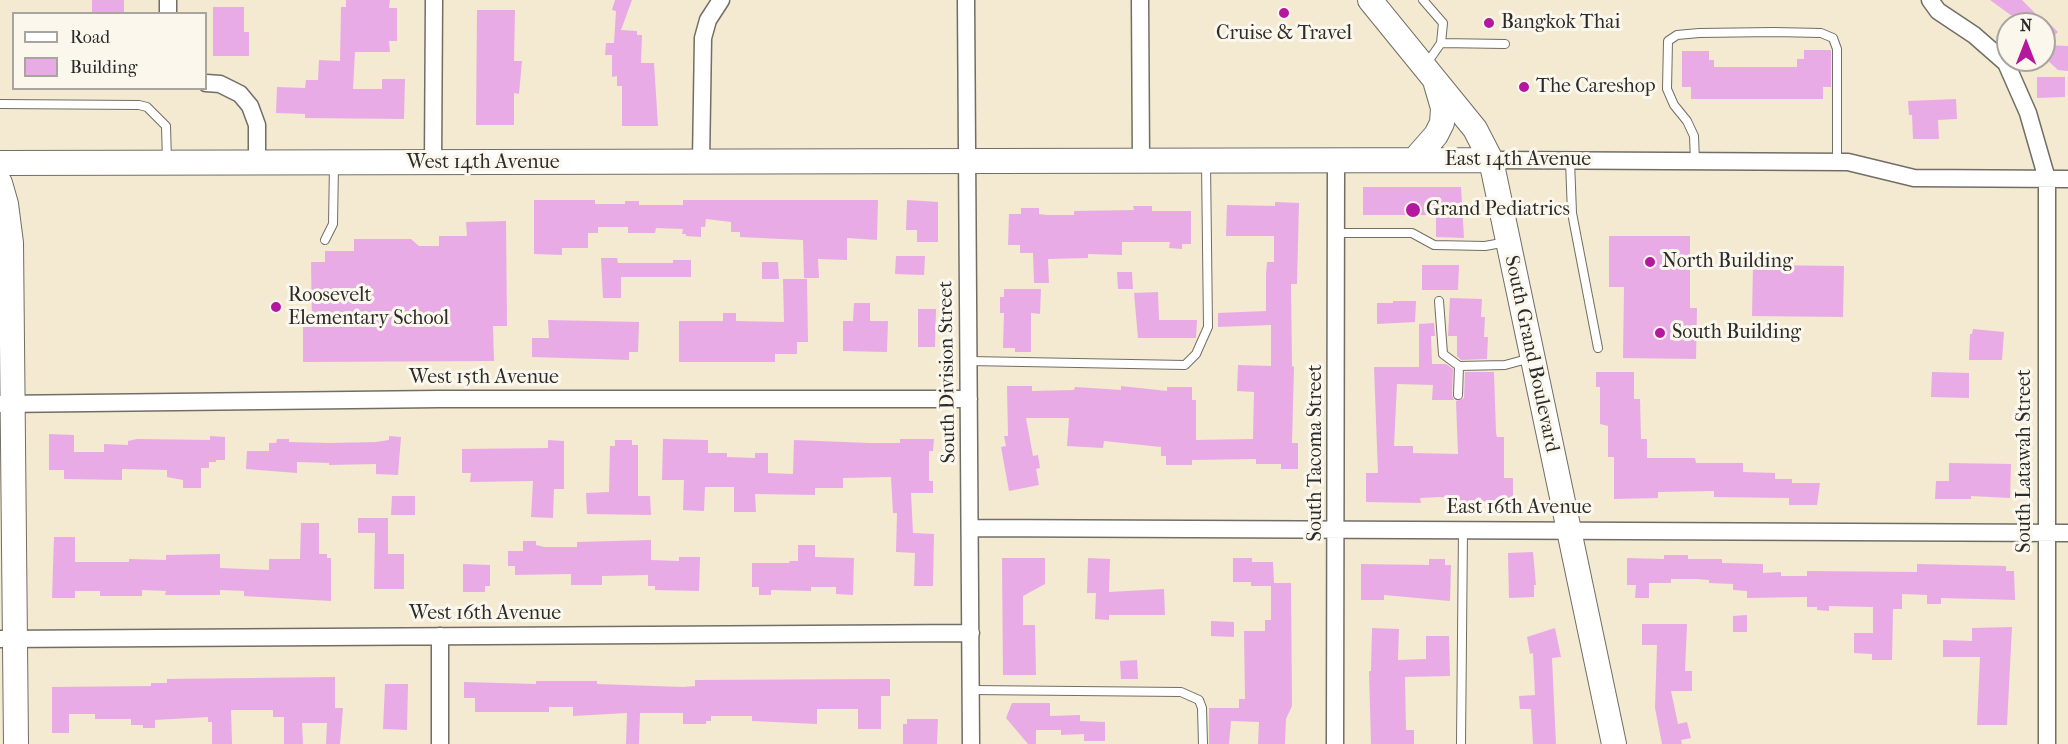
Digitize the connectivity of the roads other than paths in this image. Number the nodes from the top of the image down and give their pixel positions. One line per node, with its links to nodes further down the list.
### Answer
1 (434, 0): 27 (street)
2 (720, 0): 20 (street)
3 (966, 0): 21 (street, South Division Street)
4 (1140, 0): 15 (street)
5 (1370, 0): 10 (street, South Grand Boulevard)
6 (1423, 0): 8 (lane)
7 (1930, 0): 28 (street, South Latawah Street)
8 (1441, 43): 9 (lane); 10 (lane)
9 (1505, 44)
10 (1430, 72): 13 (street); 14 (street, South Grand Boulevard)
11 (207, 83): 25 (street)
12 (0, 104): 24 (lane)
13 (1414, 160): 14 (street, East 14th Avenue); 17 (street, East 14th Avenue)
14 (1491, 160): 18 (street, East 14th Avenue); 33 (street, South Grand Boulevard)
15 (1141, 161): 16 (street, East 14th Avenue); 21 (street, East 14th Avenue)
16 (1206, 161): 17 (street, East 14th Avenue); 38 (lane)
17 (1336, 161): 31 (street, South Tacoma Street)
18 (1570, 161): 19 (street, East 14th Avenue); 35 (lane)
19 (1695, 161): 22 (street, East 14th Avenue); 22 (lane)
20 (701, 162): 21 (street, West 14th Avenue); 27 (street, West 14th Avenue)
21 (966, 162): 38 (street, South Division Street)
22 (1837, 162): 28 (street, East 14th Avenue)
23 (0, 163): 24 (street, West 14th Avenue)
24 (167, 163): 25 (street, West 14th Avenue)
25 (257, 163): 26 (street, West 14th Avenue)
26 (334, 164): 27 (street, West 14th Avenue); 32 (lane)
27 (433, 164)
28 (2047, 179): 29 (street, East 14th Avenue); 47 (street, South Latawah Street)
29 (2068, 179)
30 (0, 183): 37 (street)
31 (1337, 233): 33 (lane); 44 (street, South Tacoma Street)
32 (325, 240)
33 (1508, 242): 36 (street, South Grand Boulevard)
34 (1439, 300): 39 (lane)
35 (1598, 348)
36 (1532, 358): 39 (lane); 46 (street, South Grand Boulevard)
37 (6, 361): 42 (street)
38 (969, 361): 41 (street, South Division Street)
39 (1459, 366): 40 (lane)
40 (1458, 395)
41 (969, 399): 42 (street, West 15th Avenue); 43 (street, South Division Street)
42 (6, 404): 51 (street)
43 (971, 528): 44 (street, East 16th Avenue); 49 (street, South Division Street)
44 (1338, 528): 45 (street, East 16th Avenue); 57 (street, South Tacoma Street)
45 (1464, 529): 46 (street, East 16th Avenue); 58 (lane)
46 (1567, 529): 47 (street, East 16th Avenue); 59 (street, South Grand Boulevard)
47 (2046, 532): 48 (street, East 16th Avenue); 60 (street, South Latawah Street)
48 (2068, 533)
49 (971, 633): 50 (street, West 16th Avenue); 52 (street, South Division Street)
50 (440, 636): 51 (street, West 16th Avenue); 54 (street)
51 (7, 639): 53 (street)
52 (971, 690): 55 (street, South Division Street); 56 (lane)
53 (16, 744)
54 (440, 744)
55 (971, 744)
56 (1203, 744)
57 (1335, 744)
58 (1461, 744)
59 (1614, 744)
60 (2047, 744)

